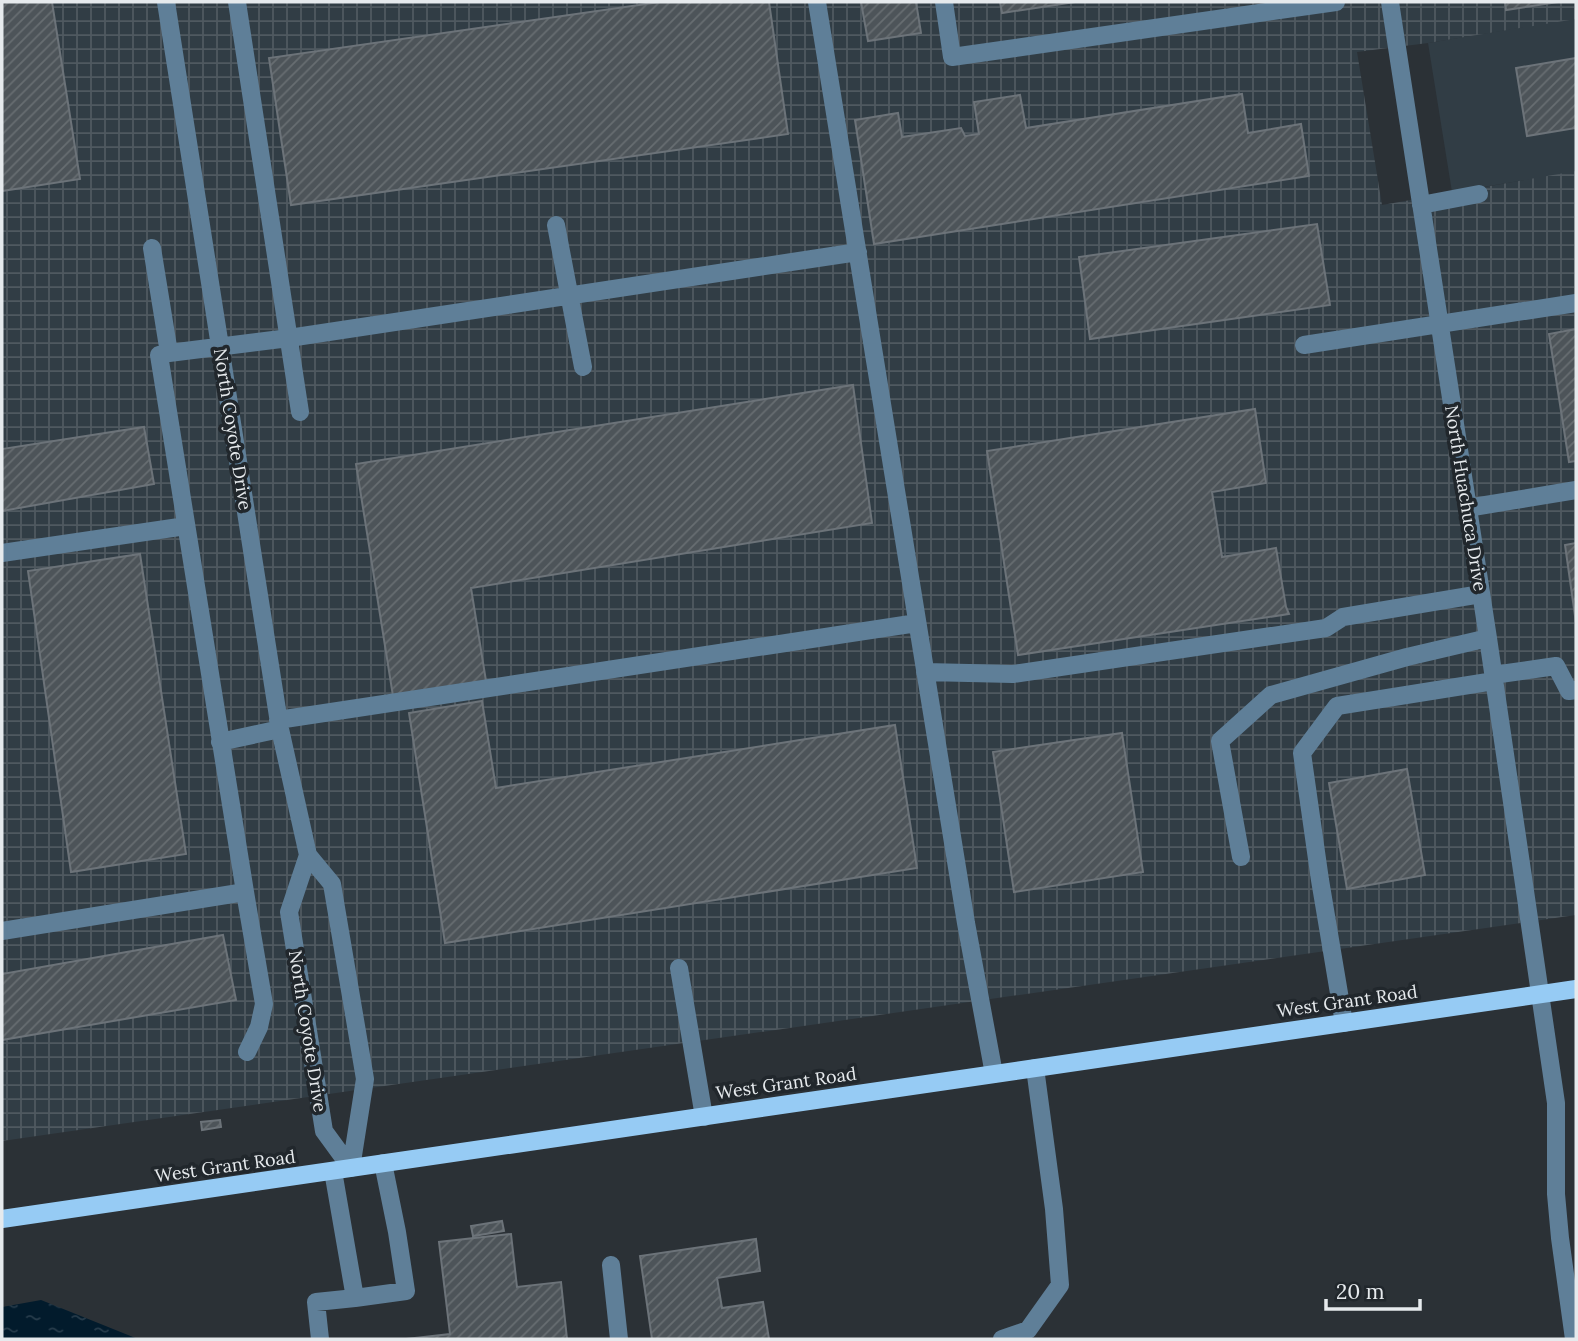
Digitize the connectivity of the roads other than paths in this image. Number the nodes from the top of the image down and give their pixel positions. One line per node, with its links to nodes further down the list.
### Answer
1 (166, 2): 17 (street, North Coyote Drive)
2 (237, 2): 15 (street)
3 (817, 2): 11 (street)
4 (944, 2): 5 (street)
5 (1336, 2)
6 (1390, 2): 8 (street, North Huachuca Drive)
7 (1479, 194): 8 (street)
8 (1421, 205): 14 (street, North Huachuca Drive)
9 (556, 225): 12 (street)
10 (152, 248): 17 (street)
11 (858, 252): 12 (street); 26 (street)
12 (570, 296): 15 (street); 19 (street)
13 (1576, 303): 14 (street)
14 (1439, 325): 16 (street); 22 (street, North Huachuca Drive)
15 (289, 338): 17 (street); 20 (street)
16 (1304, 345)
17 (220, 346): 31 (street, North Coyote Drive)
18 (159, 355): 23 (street)
19 (583, 367)
20 (300, 412)
21 (1576, 490): 22 (street)
22 (1467, 508): 25 (street, North Huachuca Drive)
23 (186, 526): 24 (street); 32 (street)
24 (2, 553)
25 (1481, 594): 27 (street, North Huachuca Drive); 28 (street)
26 (917, 623): 28 (street); 31 (street)
27 (1488, 638): 29 (street, North Huachuca Drive); 34 (street)
28 (925, 672): 43 (street)
29 (1493, 678): 30 (street); 39 (street, North Huachuca Drive); 40 (street)
30 (1573, 691)
31 (279, 725): 32 (street); 33 (street, North Coyote Drive)
32 (220, 742): 35 (street)
33 (308, 855): 46 (street, North Coyote Drive); 46 (street, North Coyote Drive)
34 (1241, 857)
35 (245, 892): 36 (street); 41 (street)
36 (2, 931)
37 (679, 968): 44 (street)
38 (1576, 989): 39 (main road, West Grant Road)
39 (1540, 994): 40 (main road, West Grant Road); 53 (street, North Huachuca Drive)
40 (1344, 1023): 42 (main road, West Grant Road)
41 (247, 1052)
42 (1035, 1068): 43 (main road, West Grant Road); 52 (street)
43 (994, 1074): 44 (main road, West Grant Road)
44 (704, 1117): 45 (main road, West Grant Road)
45 (383, 1163): 46 (main road, West Grant Road); 49 (street)
46 (342, 1169): 47 (main road, West Grant Road); 49 (street)
47 (2, 1219)
48 (611, 1265): 51 (street)
49 (355, 1298): 50 (street)
50 (320, 1339)
51 (619, 1339)
52 (1002, 1339)
53 (1574, 1339)

